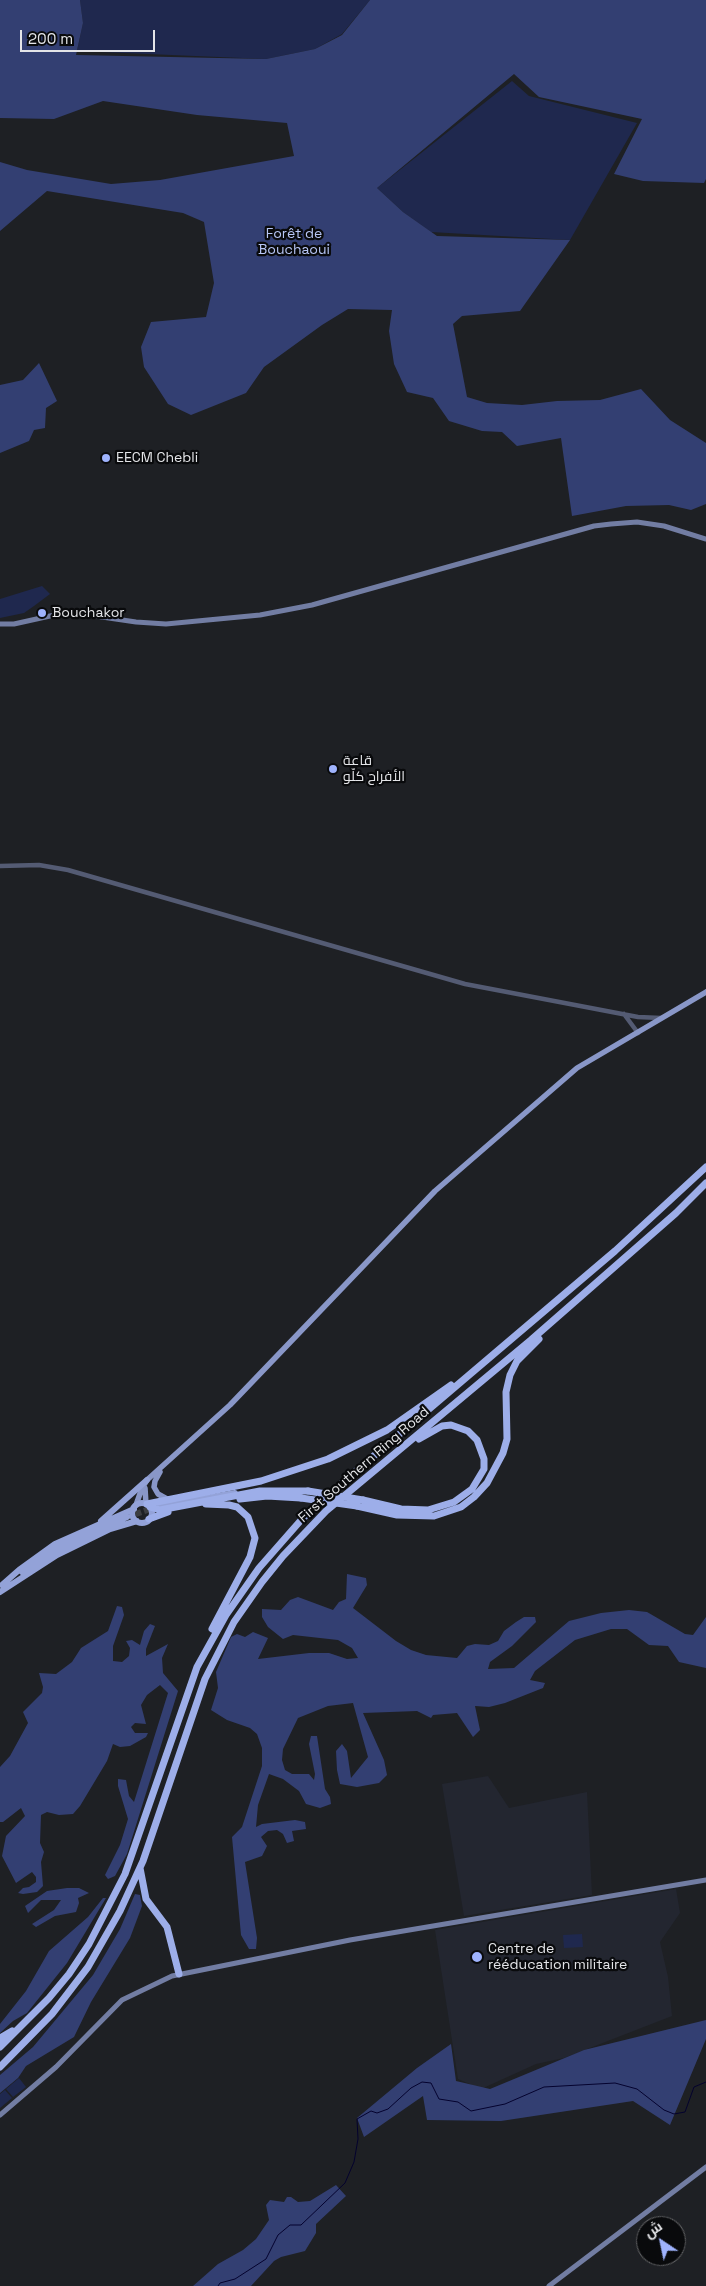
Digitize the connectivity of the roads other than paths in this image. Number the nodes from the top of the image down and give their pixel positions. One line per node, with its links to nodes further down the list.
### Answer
1 (706, 538): 2 (main road)
2 (0, 624)
3 (0, 866): 5 (street)
4 (706, 992): 6 (main road)
5 (624, 1014): 6 (street); 7 (street)
6 (665, 1018): 7 (main road)
7 (638, 1033): 12 (main road)
8 (706, 1167): 11 (highway, First Southern Ring Road)
9 (706, 1183): 10 (highway, First Southern Ring Road)
10 (585, 1292): 16 (highway, First Southern Ring Road); 20 (highway, bridge)
11 (558, 1298): 13 (highway); 30 (highway, First Southern Ring Road)
12 (182, 1449): 14 (main road); 15 (main road)
13 (298, 1470): 18 (highway); 19 (highway)
14 (161, 1471): 19 (main road); 21 (main road)
15 (147, 1480): 23 (main road); 27 (highway)
16 (359, 1484): 17 (highway, bridge); 31 (highway, First Southern Ring Road)
17 (274, 1490): 18 (highway); 21 (highway)
18 (212, 1495): 22 (highway)
19 (167, 1499): 21 (highway)
20 (206, 1504): 25 (highway); 30 (highway)
21 (148, 1505): 23 (highway); 25 (highway)
22 (160, 1506)
23 (135, 1507): 26 (highway); 27 (highway)
24 (127, 1516): 28 (highway)
25 (150, 1519): 26 (highway)
26 (137, 1521): 29 (highway)
27 (98, 1524): 28 (highway)
28 (1, 1585)
29 (0, 1592)
30 (197, 1667): 36 (highway, First Southern Ring Road)
31 (140, 1868): 33 (highway, First Southern Ring Road); 34 (highway)
32 (706, 1880): 35 (main road)
33 (128, 1893): 34 (highway); 39 (highway, First Southern Ring Road)
34 (145, 1894): 35 (highway)
35 (179, 1974): 40 (main road)
36 (23, 2024): 37 (highway); 38 (highway, First Southern Ring Road)
37 (0, 2038)
38 (0, 2047)
39 (0, 2067)
40 (0, 2115)
41 (706, 2167): 42 (main road)
42 (549, 2286)

